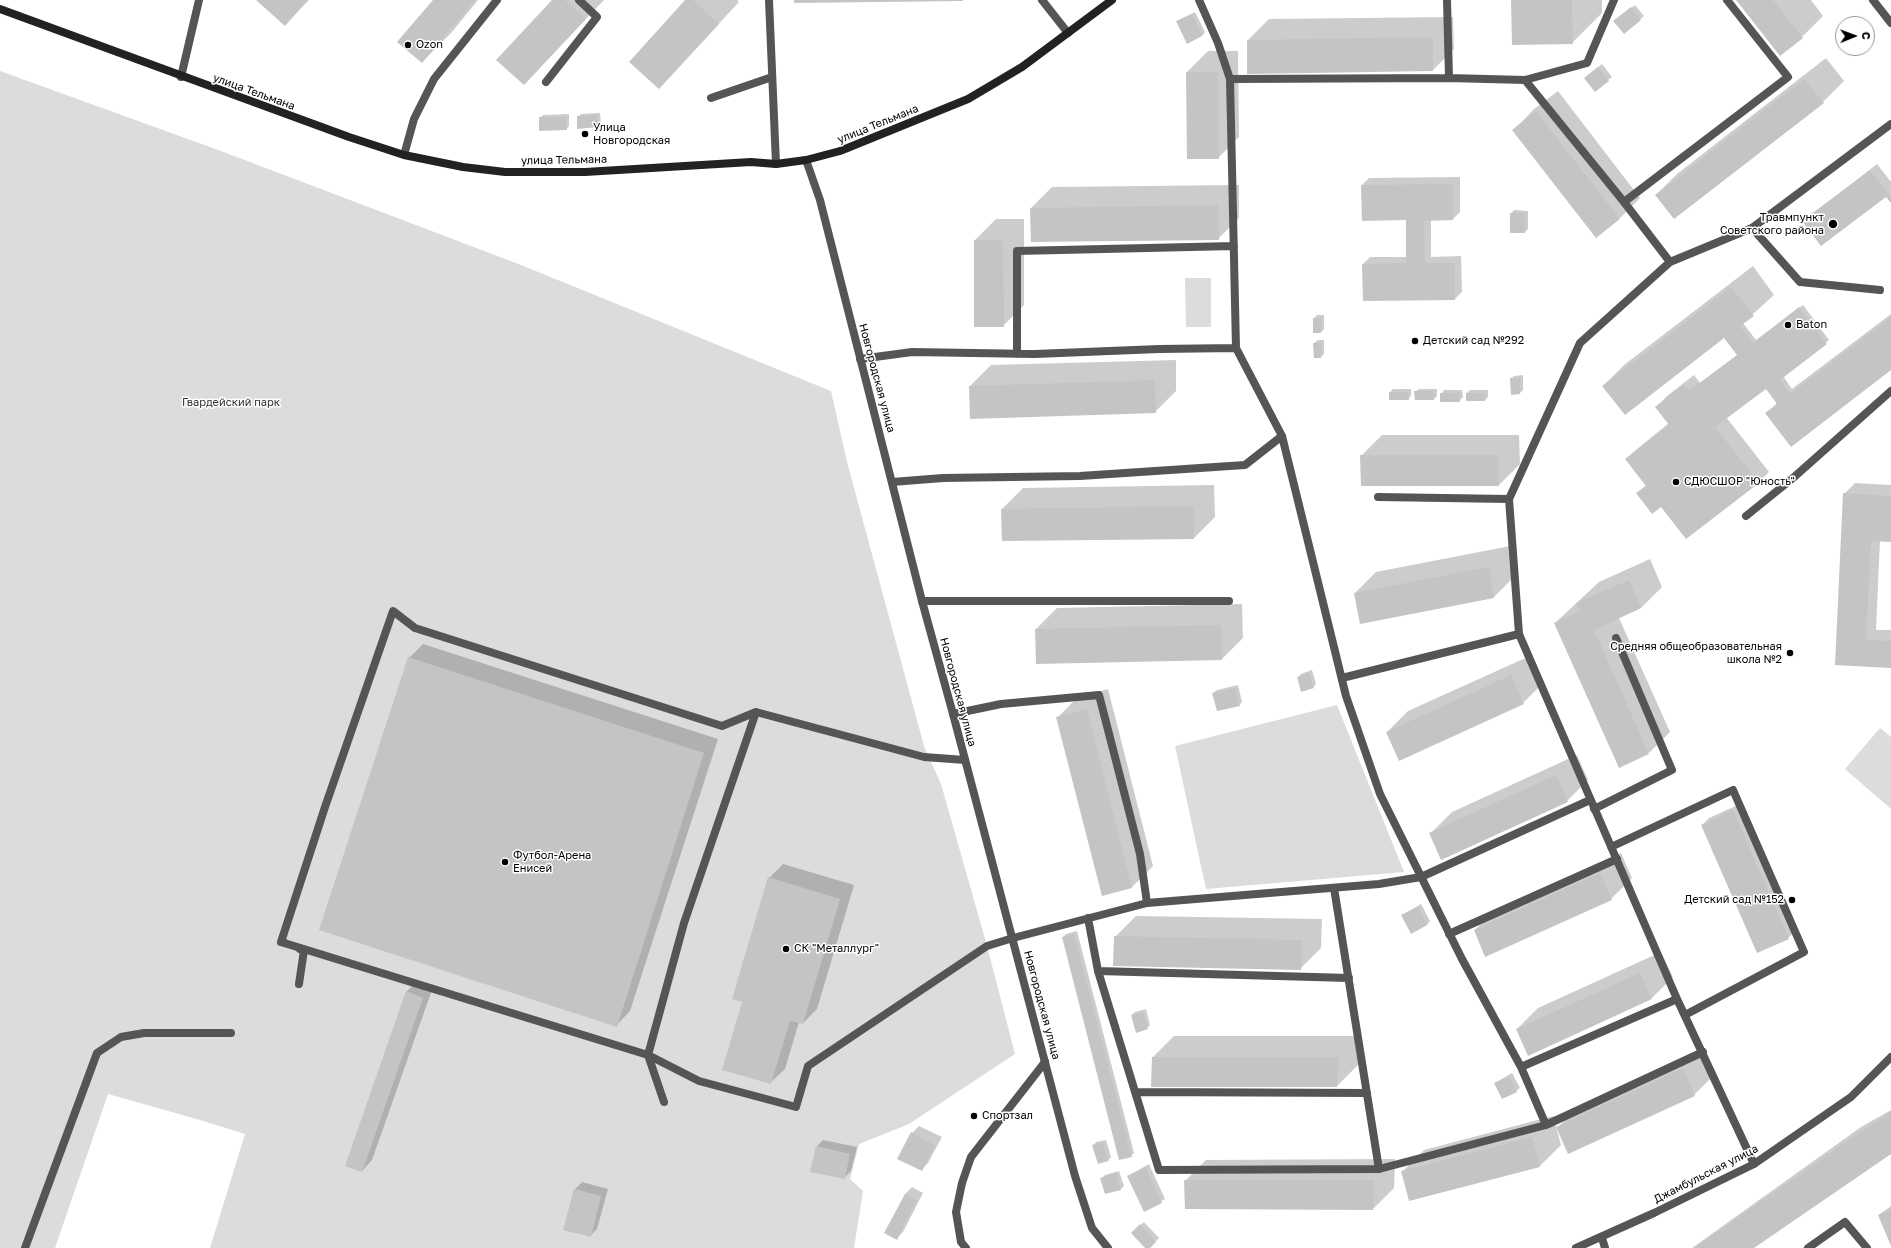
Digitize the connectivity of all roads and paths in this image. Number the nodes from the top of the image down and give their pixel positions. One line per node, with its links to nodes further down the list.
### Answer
1 (199, 0): 15 (street)
2 (497, 0): 23 (street)
3 (579, 0): 20 (street)
4 (769, 0): 16 (street)
5 (1042, 0): 14 (street)
6 (1112, 0): 14 (main road, улица Тельмана)
7 (1199, 0): 18 (street)
8 (1447, 0): 17 (street)
9 (1614, 0): 19 (street)
10 (1727, 0): 26 (street)
11 (1873, 0): 13 (street)
12 (0, 9): 15 (main road, улица Тельмана)
13 (1891, 23)
14 (1068, 33): 24 (main road, улица Тельмана)
15 (181, 77): 23 (main road, улица Тельмана)
16 (772, 77): 21 (street); 25 (street)
17 (1449, 78): 18 (street); 19 (street)
18 (1230, 79): 28 (street)
19 (1525, 80): 26 (street)
20 (546, 82)
21 (711, 98)
22 (1891, 124): 27 (street)
23 (404, 155): 25 (main road, улица Тельмана)
24 (806, 160): 25 (main road, улица Тельмана); 33 (street, Новгородская улица)
25 (776, 164)
26 (1624, 202): 29 (street)
27 (1752, 228): 29 (street); 30 (street)
28 (1234, 246): 31 (street); 32 (street)
29 (1670, 262): 38 (street)
30 (1880, 290)
31 (1236, 348): 32 (street); 35 (street)
32 (1017, 354): 33 (street)
33 (860, 359): 36 (street, Новгородская улица)
34 (1891, 391): 39 (street)
35 (1282, 436): 36 (street); 44 (street)
36 (892, 482): 40 (street, Новгородская улица)
37 (1378, 498): 38 (street)
38 (1509, 499): 42 (street)
39 (1746, 516)
40 (922, 601): 41 (street); 46 (street, Новгородская улица)
41 (1229, 601)
42 (1519, 634): 44 (street); 48 (street)
43 (1616, 638): 49 (street)
44 (1342, 678): 52 (street)
45 (756, 712): 47 (street); 58 (street); 66 (street)
46 (953, 714): 47 (street, Новгородская улица); 54 (street)
47 (965, 760): 57 (street, Новгородская улица)
48 (1590, 800): 49 (street); 52 (street)
49 (1594, 809): 50 (street)
50 (1611, 847): 51 (street); 63 (street)
51 (1617, 859): 56 (street); 62 (street)
52 (1421, 877): 53 (street); 56 (street)
53 (1334, 888): 54 (street); 60 (street)
54 (1147, 904): 55 (street)
55 (1088, 918): 57 (street); 59 (street)
56 (1449, 934): 69 (street)
57 (1013, 938): 66 (street); 68 (street, Новгородская улица)
58 (304, 950): 61 (street); 66 (street)
59 (1098, 971): 60 (street); 70 (street)
60 (1349, 978): 71 (street)
61 (298, 984)
62 (1677, 999): 63 (street); 69 (street)
63 (1685, 1015): 65 (street)
64 (231, 1034): 77 (street)
65 (1703, 1052): 73 (street); 74 (street)
66 (648, 1055): 72 (street)
67 (1891, 1057): 74 (street, Джамбульская улица)
68 (1045, 1062): 78 (street); 79 (street, Новгородская улица)
69 (1521, 1067): 73 (street)
70 (1135, 1092): 71 (street); 75 (street)
71 (1367, 1093): 75 (street)
72 (664, 1102)
73 (1546, 1126): 75 (street)
74 (1754, 1164): 76 (street, Джамбульская улица)
75 (1379, 1170)
76 (1602, 1238): 80 (street, Джамбульская улица); 81 (street)
77 (25, 1248)
78 (966, 1248)
79 (1108, 1248)
80 (1576, 1248)
81 (1605, 1248)
82 (1808, 1248): 83 (street)
83 (1867, 1248)

